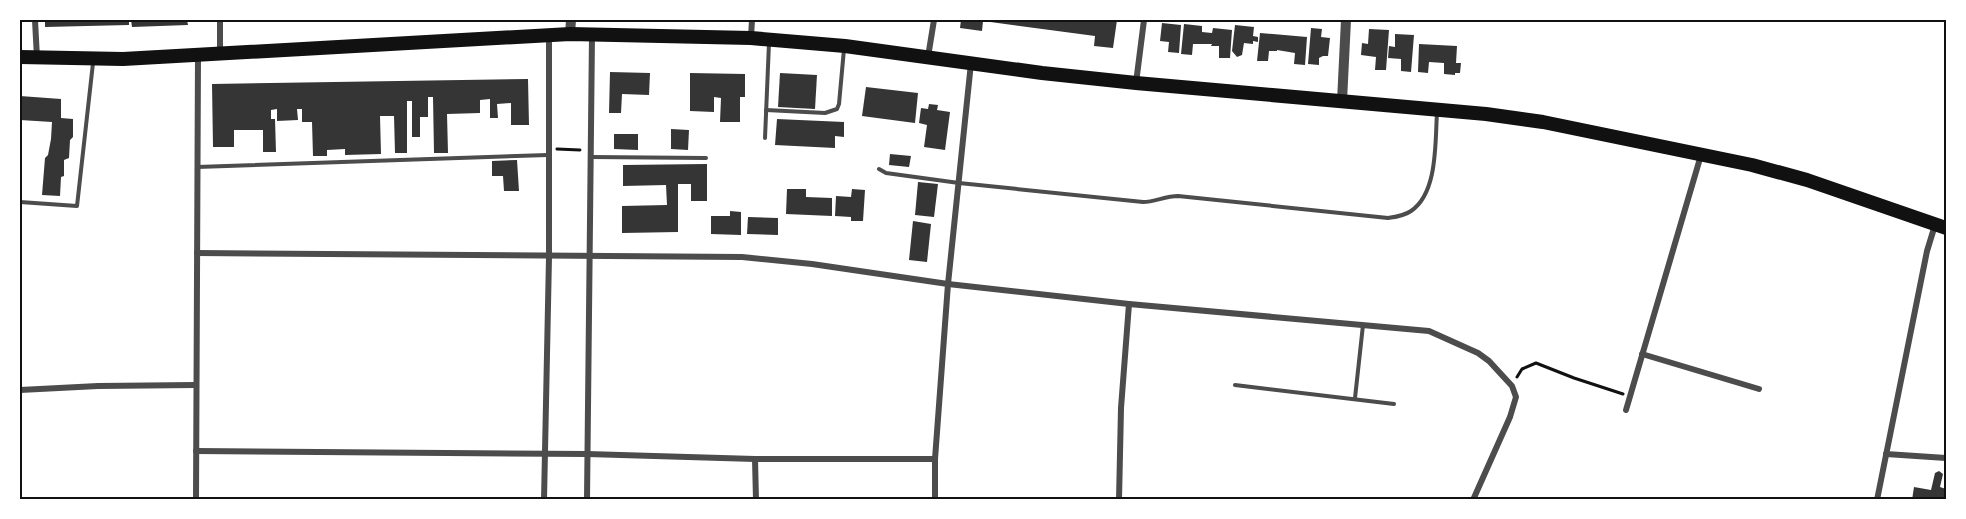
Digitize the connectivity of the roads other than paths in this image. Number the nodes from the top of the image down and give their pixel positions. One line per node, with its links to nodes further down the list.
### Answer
1 (35, 20): 18 (street)
2 (220, 20): 14 (street)
3 (570, 20): 8 (street)
4 (752, 20): 11 (street)
5 (934, 20): 17 (street)
6 (1144, 20): 21 (street)
7 (1346, 20): 22 (street)
8 (570, 34): 9 (main road); 10 (main road)
9 (592, 34): 11 (main road); 27 (street)
10 (549, 35): 14 (main road); 26 (street)
11 (751, 38): 12 (main road)
12 (770, 39): 13 (main road); 24 (lane)
13 (845, 46): 17 (main road); 24 (lane)
14 (220, 54): 15 (main road)
15 (198, 56): 19 (main road); 30 (street)
16 (20, 57): 18 (main road)
17 (928, 57): 20 (main road)
18 (37, 58): 19 (main road)
19 (93, 59): 33 (lane)
20 (972, 62): 21 (main road); 32 (street)
21 (1136, 83): 22 (main road)
22 (1341, 101): 23 (main road)
23 (1437, 109): 28 (main road); 32 (lane)
24 (766, 110): 25 (lane)
25 (765, 138)
26 (549, 152): 30 (lane); 37 (street)
27 (591, 153): 29 (lane); 36 (street)
28 (1701, 154): 34 (main road); 41 (street)
29 (706, 158)
30 (197, 167): 35 (street)
31 (879, 169): 32 (lane)
32 (959, 183): 38 (street)
33 (20, 201)
34 (1941, 226): 52 (street)
35 (196, 253): 37 (street); 42 (street)
36 (590, 255): 37 (street); 38 (street); 51 (street)
37 (549, 256): 50 (street)
38 (948, 284): 39 (street); 55 (street)
39 (1129, 304): 40 (street); 61 (street)
40 (1363, 326): 46 (lane); 62 (street)
41 (1642, 354): 44 (street); 48 (street)
42 (195, 385): 45 (street); 49 (street)
43 (1235, 385): 46 (lane)
44 (1759, 389)
45 (20, 390)
46 (1355, 398): 47 (lane)
47 (1394, 404)
48 (1626, 410)
49 (196, 451): 50 (street); 56 (street)
50 (546, 454): 51 (street); 57 (street)
51 (587, 454): 54 (street); 58 (street)
52 (1886, 454): 53 (street); 63 (street)
53 (1947, 458)
54 (755, 459): 55 (street); 59 (street)
55 (934, 459): 60 (street)
56 (196, 500)
57 (544, 500)
58 (588, 500)
59 (756, 500)
60 (935, 500)
61 (1119, 500)
62 (1473, 500)
63 (1877, 500)

